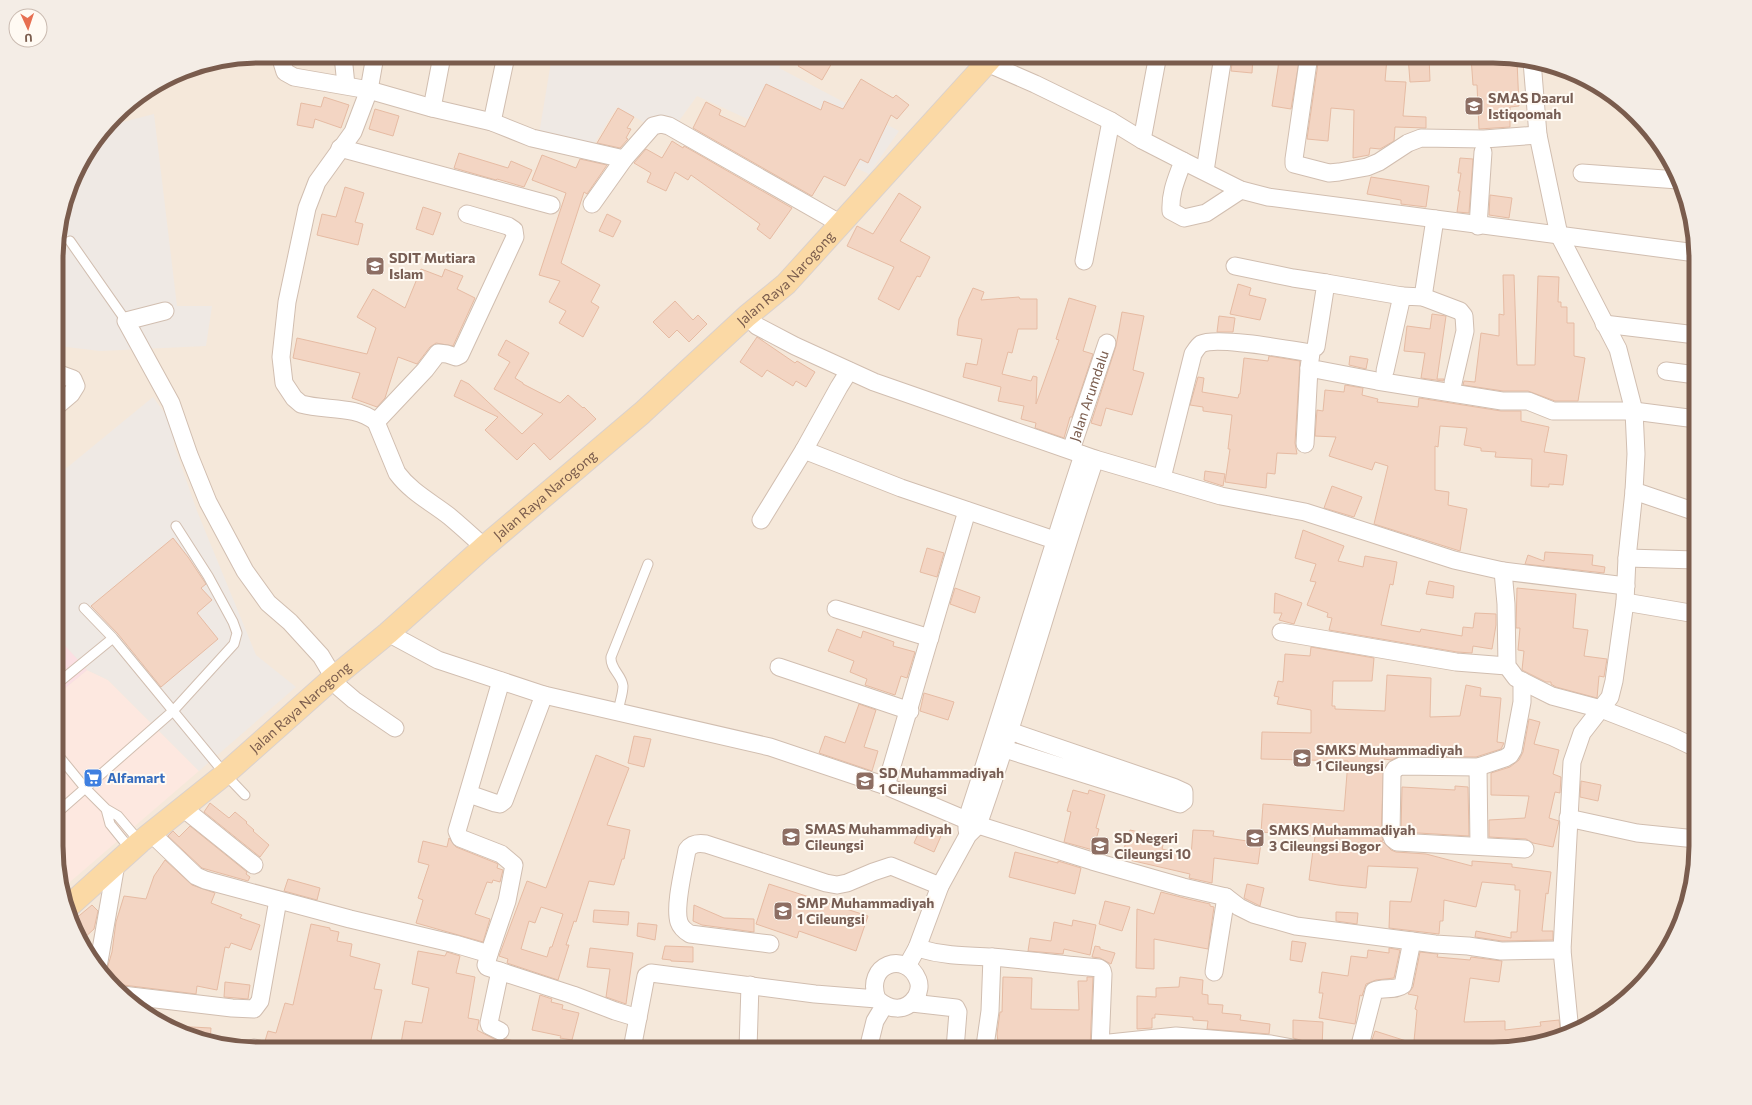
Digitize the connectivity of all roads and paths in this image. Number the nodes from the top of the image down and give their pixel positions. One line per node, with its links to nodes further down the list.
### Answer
1 (282, 63): 12 (street)
2 (344, 63): 12 (street)
3 (374, 63): 13 (street)
4 (441, 63): 14 (street)
5 (505, 63): 16 (street)
6 (987, 63): 31 (main road, Jalan Raya Narogong)
7 (996, 63): 15 (street)
8 (1156, 63): 18 (street)
9 (1222, 63): 23 (street)
10 (1308, 63): 17 (street)
11 (1533, 67): 17 (street)
12 (346, 85): 13 (street)
13 (369, 90): 14 (street); 19 (street)
14 (432, 108): 16 (street)
15 (1111, 121): 18 (street); 36 (street)
16 (492, 122): 21 (street)
17 (1538, 136): 33 (street)
18 (1142, 140): 22 (street)
19 (340, 148): 28 (street); 58 (street)
20 (1483, 152): 32 (street)
21 (624, 159): 27 (street); 31 (street)
22 (1183, 160): 23 (street); 26 (street)
23 (1205, 171): 26 (street)
24 (1582, 173): 25 (street)
25 (1672, 180)
26 (1241, 190): 30 (street)
27 (592, 204)
28 (552, 206)
29 (467, 214): 58 (street)
30 (1435, 219): 32 (street); 40 (street)
31 (841, 224): 42 (main road, Jalan Raya Narogong)
32 (1478, 226): 33 (street)
33 (1559, 235): 35 (street); 44 (street)
34 (70, 241): 43 (lane)
35 (1689, 252)
36 (1084, 261)
37 (1235, 266): 38 (street)
38 (1326, 283): 39 (street); 47 (street)
39 (1402, 296): 40 (street); 50 (street)
40 (1423, 297): 54 (street)
41 (165, 311): 43 (street)
42 (747, 316): 49 (street); 69 (main road, Jalan Raya Narogong)
43 (126, 321): 85 (street)
44 (1604, 324): 45 (street); 56 (street)
45 (1689, 334)
46 (1107, 343): 61 (street, Jalan Arumdalu)
47 (1316, 347)
48 (1309, 368): 56 (street); 59 (street); 62 (street)
49 (849, 371): 60 (street); 61 (street)
50 (1385, 371)
51 (1666, 371): 52 (street)
52 (1689, 374)
53 (63, 375): 55 (street)
54 (1453, 383)
55 (63, 401)
56 (1634, 411): 57 (street); 63 (street)
57 (1689, 418)
58 (376, 422): 69 (street)
59 (1305, 444)
60 (804, 450): 65 (street); 66 (street)
61 (1083, 455): 62 (street); 68 (street, Jalan Arumdalu)
62 (1162, 478): 73 (street)
63 (1634, 491): 64 (street); 70 (street)
64 (1689, 510)
65 (968, 511): 68 (street); 81 (street)
66 (761, 520)
67 (176, 526): 90 (lane)
68 (1060, 542): 94 (street, Jalan Arumdalu)
69 (484, 547): 79 (main road, Jalan Raya Narogong)
70 (1626, 558): 71 (street); 74 (street)
71 (1689, 560)
72 (648, 564): 92 (lane)
73 (1503, 571): 74 (street); 82 (street)
74 (1625, 594): 77 (street); 89 (street)
75 (84, 608): 80 (lane)
76 (836, 610): 81 (street)
77 (1689, 612)
78 (1281, 632): 82 (street)
79 (388, 633): 85 (main road, Jalan Raya Narogong); 86 (street)
80 (113, 638): 84 (lane); 90 (lane)
81 (930, 638): 91 (street)
82 (1507, 666): 87 (street)
83 (779, 667): 91 (street)
84 (63, 678)
85 (333, 678): 93 (street); 99 (main road, Jalan Raya Narogong)
86 (501, 681): 88 (street); 102 (street)
87 (1522, 681): 89 (street); 98 (street)
88 (544, 695): 92 (street); 102 (street)
89 (1601, 710): 95 (street); 106 (street)
90 (173, 711): 99 (lane); 101 (lane)
91 (910, 711): 100 (street)
92 (618, 712): 100 (street)
93 (396, 728)
94 (1004, 729): 96 (street, Jalan Arumdalu); 96 (street)
95 (1689, 745)
96 (998, 747): 107 (street, Jalan Arumdalu)
97 (63, 761): 101 (lane)
98 (1478, 767): 109 (street); 109 (street)
99 (225, 774): 103 (lane); 105 (main road, Jalan Raya Narogong)
100 (886, 786): 107 (street)
101 (85, 788): 104 (lane); 110 (lane)
102 (470, 794): 121 (street)
103 (245, 795)
104 (63, 808)
105 (183, 808): 110 (main road, Jalan Raya Narogong); 112 (street)
106 (1568, 818): 108 (street); 120 (street)
107 (971, 826): 113 (street, Jalan Arumdalu); 114 (street)
108 (1689, 838)
109 (1479, 846): 111 (street)
110 (135, 847): 115 (street); 116 (main road, Jalan Raya Narogong); 123 (street)
111 (1525, 849)
112 (254, 865)
113 (940, 886): 118 (street); 119 (street, Jalan Arumdalu)
114 (1226, 897): 117 (street); 126 (street)
115 (278, 900): 121 (street); 128 (street)
116 (72, 904)
117 (1412, 941): 120 (street); 140 (street)
118 (770, 944)
119 (917, 948): 122 (street); 124 (street, Jalan Arumdalu)
120 (1562, 950): 132 (street)
121 (489, 954): 125 (street)
122 (992, 957): 138 (street); 139 (street)
123 (100, 961)
124 (907, 966): 129 (street); 130 (street)
125 (500, 971): 131 (street); 133 (street)
126 (1214, 972)
127 (750, 985): 129 (street); 131 (street); 135 (street)
128 (134, 996)
129 (881, 1002): 130 (street); 136 (street)
130 (912, 1003): 137 (street)
131 (638, 1018): 134 (street)
132 (1569, 1026)
133 (500, 1031)
134 (633, 1042)
135 (748, 1042)
136 (870, 1042)
137 (956, 1042)
138 (986, 1042)
139 (1100, 1042)
140 (1361, 1042)

